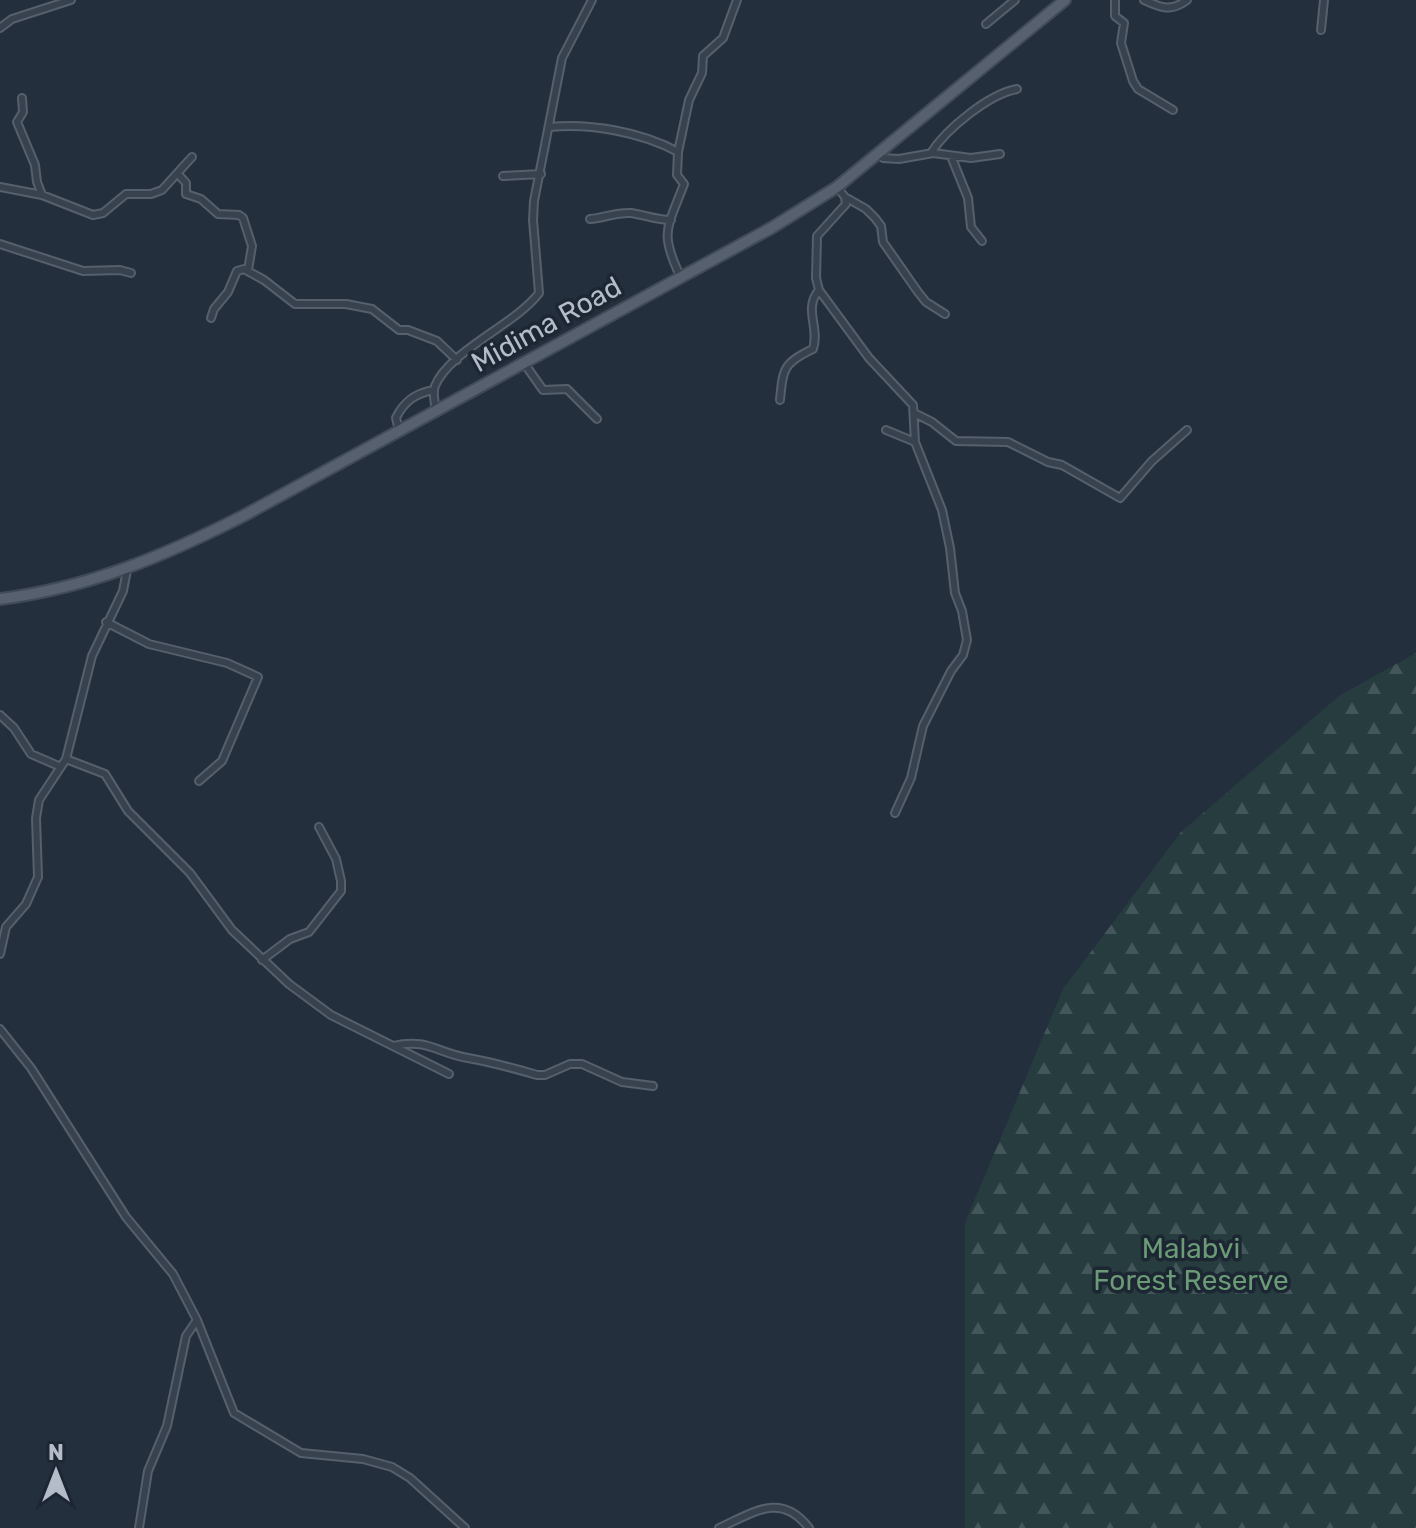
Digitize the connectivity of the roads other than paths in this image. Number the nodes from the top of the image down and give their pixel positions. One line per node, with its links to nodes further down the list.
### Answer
1 (71, 0): 11 (street)
2 (592, 0): 16 (street)
3 (737, 0): 17 (street)
4 (1015, 0): 10 (street)
5 (1115, 0): 15 (street)
6 (1144, 0): 7 (street)
7 (1187, 0)
8 (1324, 0): 12 (street)
9 (1059, 2): 18 (main road, Midima Road)
10 (986, 24)
11 (0, 28)
12 (1321, 30)
13 (1017, 89): 19 (street)
14 (22, 98): 28 (street)
15 (1173, 110)
16 (550, 127): 17 (street); 24 (street)
17 (678, 152): 31 (street)
18 (877, 153): 19 (street); 27 (main road, Midima Road)
19 (931, 153): 21 (street)
20 (1000, 154): 21 (street)
21 (951, 156): 32 (street)
22 (192, 157): 23 (street)
23 (178, 174): 28 (street); 34 (street)
24 (541, 174): 25 (street); 40 (street)
25 (503, 176)
26 (0, 187): 28 (street)
27 (837, 187): 29 (street); 36 (main road, Midima Road)
28 (42, 195)
29 (845, 197): 37 (street); 38 (street)
30 (590, 219): 31 (street)
31 (671, 220): 36 (street)
32 (982, 241)
33 (0, 244): 35 (street)
34 (248, 270): 39 (street); 40 (street)
35 (131, 273)
36 (681, 278): 41 (main road, Midima Road)
37 (819, 290): 43 (street); 45 (street)
38 (945, 314)
39 (211, 318)
40 (457, 360): 42 (street)
41 (524, 363): 44 (main road, Midima Road); 46 (street)
42 (434, 390): 44 (street); 47 (street)
43 (780, 400)
44 (436, 411): 47 (main road, Midima Road)
45 (914, 413): 49 (street); 50 (street)
46 (597, 419)
47 (399, 430): 51 (main road, Midima Road)
48 (886, 430): 50 (street)
49 (1187, 430)
50 (915, 442): 58 (street)
51 (127, 570): 52 (main road, Midima Road); 53 (street)
52 (0, 599)
53 (106, 622): 55 (street); 57 (street)
54 (0, 715): 56 (street)
55 (66, 759): 56 (street); 61 (street)
56 (61, 767): 60 (street)
57 (199, 781)
58 (895, 813)
59 (319, 827): 61 (street)
60 (0, 954)
61 (262, 960): 63 (street)
62 (0, 1029): 66 (street)
63 (393, 1046): 64 (street); 65 (street)
64 (449, 1074)
65 (653, 1086)
66 (197, 1320): 67 (street); 68 (street)
67 (139, 1528)
68 (465, 1528)
69 (719, 1528): 70 (street)
70 (809, 1528)

